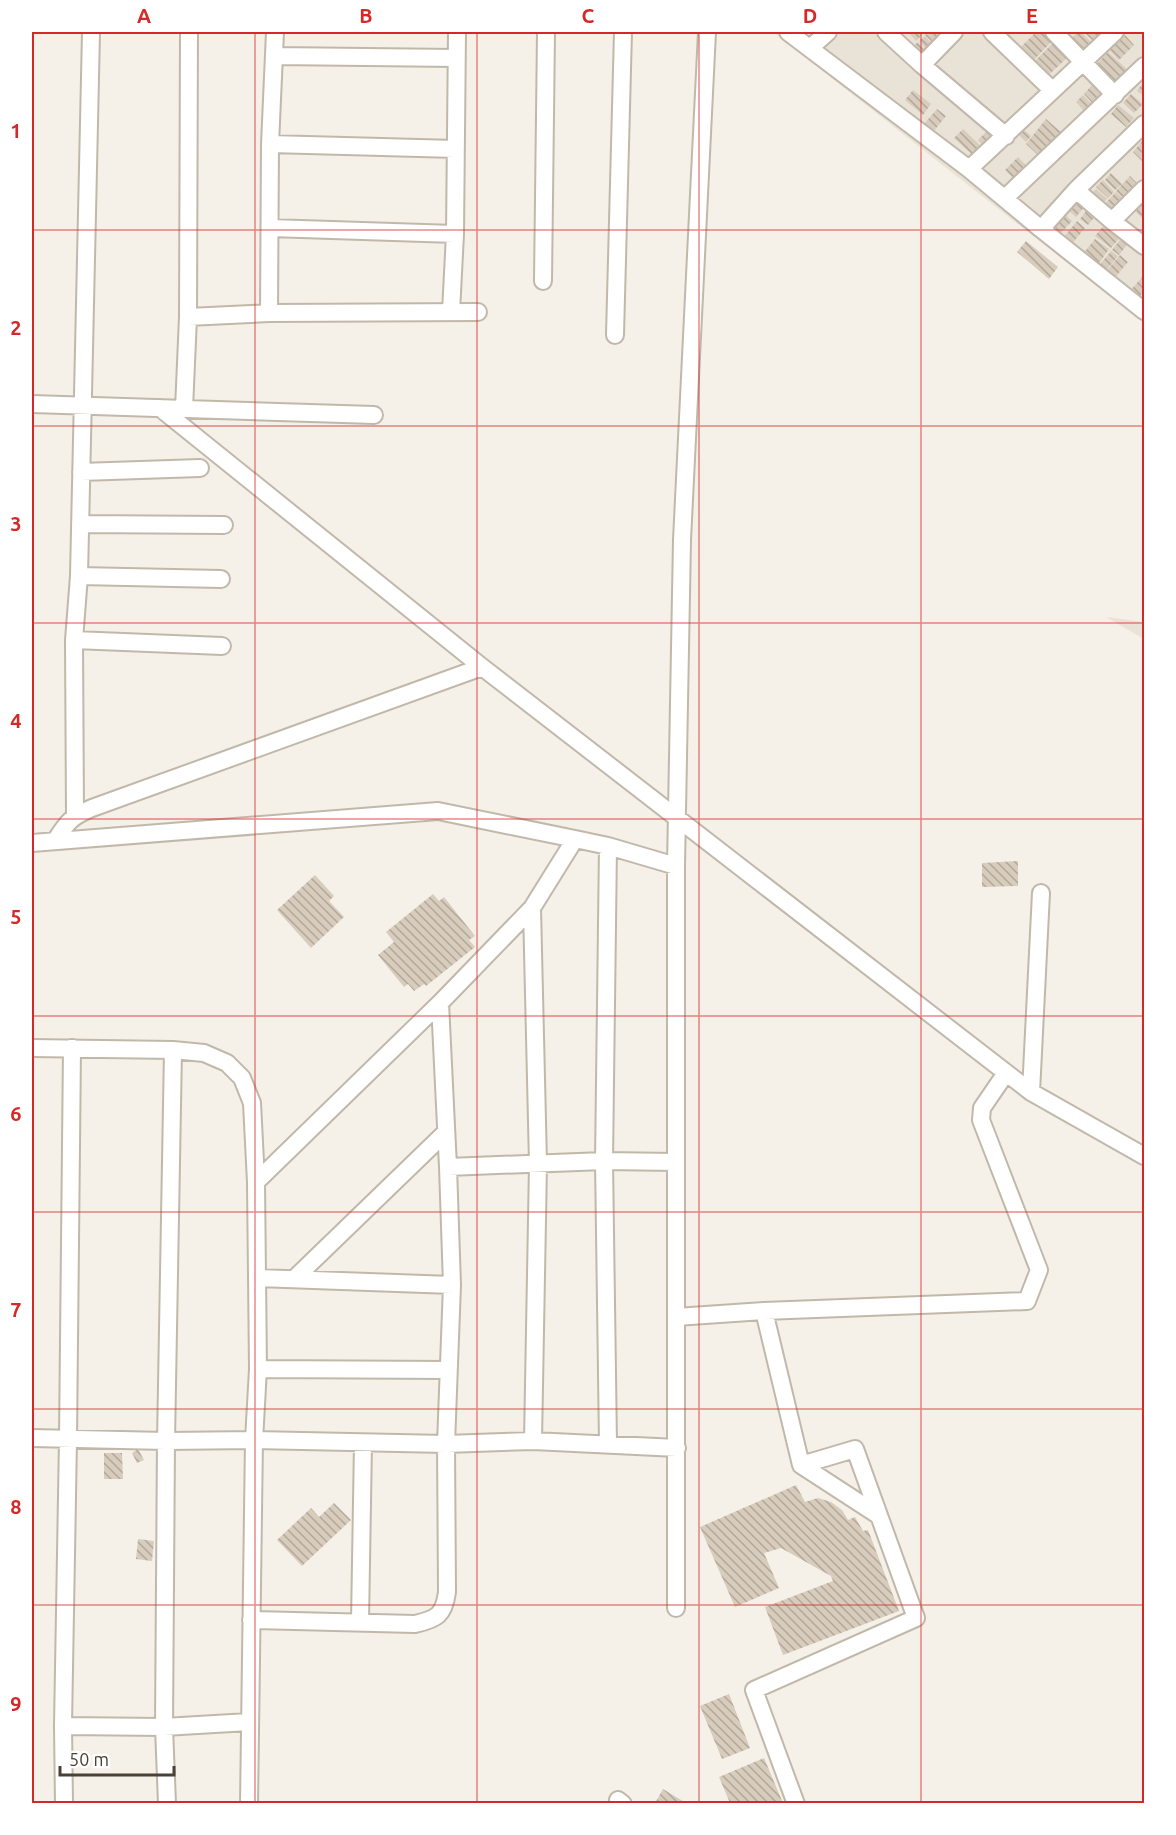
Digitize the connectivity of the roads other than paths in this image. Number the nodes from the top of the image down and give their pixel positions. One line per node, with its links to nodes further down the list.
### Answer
1 (91, 32): 44 (street)
2 (189, 32): 41 (street)
3 (275, 32): 16 (street)
4 (457, 32): 17 (street)
5 (546, 32): 36 (street)
6 (623, 32): 42 (street)
7 (707, 32): 58 (street)
8 (788, 32): 15 (street)
9 (828, 32): 15 (street)
10 (954, 32): 19 (street)
11 (992, 32): 21 (street)
12 (1054, 32): 18 (street)
13 (1115, 32): 18 (street)
14 (892, 33): 19 (street)
15 (810, 48): 27 (street)
16 (275, 56): 17 (street); 25 (street)
17 (456, 58): 26 (street)
18 (1083, 62): 21 (street); 22 (street)
19 (922, 65): 24 (street)
20 (1144, 66): 22 (street)
21 (1052, 90): 24 (street)
22 (1116, 95): 30 (street)
23 (1144, 124): 29 (street)
24 (1006, 136): 27 (street)
25 (270, 144): 26 (street); 32 (street)
26 (456, 149): 34 (street)
27 (969, 169): 30 (street)
28 (1144, 189): 31 (street)
29 (1076, 190): 31 (street); 33 (street)
30 (1005, 198): 33 (street)
31 (1112, 221): 35 (street)
32 (270, 228): 34 (street); 40 (street)
33 (1041, 229): 37 (street)
34 (455, 234): 38 (street)
35 (1144, 244)
36 (543, 281)
37 (1144, 311)
38 (451, 312): 39 (street); 40 (street)
39 (478, 312)
40 (269, 314): 41 (street)
41 (188, 317): 46 (street)
42 (615, 335)
43 (32, 404): 44 (street)
44 (82, 404): 45 (street); 49 (street)
45 (160, 408): 46 (street); 56 (street)
46 (183, 409): 47 (street)
47 (374, 415)
48 (200, 468): 49 (street)
49 (81, 472): 50 (street)
50 (80, 524): 51 (street); 52 (street)
51 (224, 525)
52 (79, 576): 53 (street); 54 (street)
53 (221, 579)
54 (74, 640): 55 (street); 57 (street)
55 (222, 646)
56 (482, 667): 57 (street); 58 (street)
57 (75, 815): 60 (street)
58 (677, 818): 63 (street); 70 (street)
59 (575, 839): 60 (street); 62 (street); 65 (street)
60 (55, 841): 61 (street)
61 (32, 843)
62 (608, 846): 63 (street); 74 (street)
63 (676, 866): 75 (street)
64 (1041, 893): 71 (street)
65 (532, 908): 66 (street); 76 (street)
66 (440, 1003): 72 (street); 78 (street)
67 (32, 1048): 68 (street)
68 (72, 1048): 69 (street); 87 (street)
69 (173, 1050): 78 (street); 90 (street)
70 (1006, 1073): 71 (street); 82 (street)
71 (1031, 1092): 73 (street)
72 (446, 1132): 77 (street); 80 (street)
73 (1144, 1156)
74 (604, 1161): 75 (street); 76 (street); 93 (street)
75 (676, 1162): 83 (street)
76 (538, 1164): 77 (street); 89 (street)
77 (448, 1167): 81 (street)
78 (256, 1182): 79 (street)
79 (258, 1278): 80 (street); 84 (street)
80 (294, 1279): 81 (street)
81 (452, 1285): 85 (street)
82 (764, 1311): 83 (street); 95 (street)
83 (676, 1317): 94 (street)
84 (258, 1370): 85 (street); 88 (street)
85 (448, 1370): 92 (street)
86 (32, 1438): 87 (street)
87 (68, 1439): 90 (street); 101 (street)
88 (254, 1440): 90 (street); 91 (street); 98 (street)
89 (533, 1441): 92 (street); 93 (street)
90 (166, 1442): 102 (street)
91 (363, 1443): 92 (street); 99 (street)
92 (446, 1444): 99 (street)
93 (608, 1444): 94 (street)
94 (677, 1448): 97 (street)
95 (801, 1465): 96 (street); 96 (street)
96 (878, 1515): 106 (street)
97 (676, 1608)
98 (251, 1620): 99 (street); 100 (street)
99 (360, 1622)
100 (249, 1722): 102 (street); 105 (street)
101 (63, 1726): 102 (street); 103 (street)
102 (164, 1727): 104 (street)
103 (64, 1803)
104 (167, 1803)
105 (249, 1803)
106 (796, 1803)

